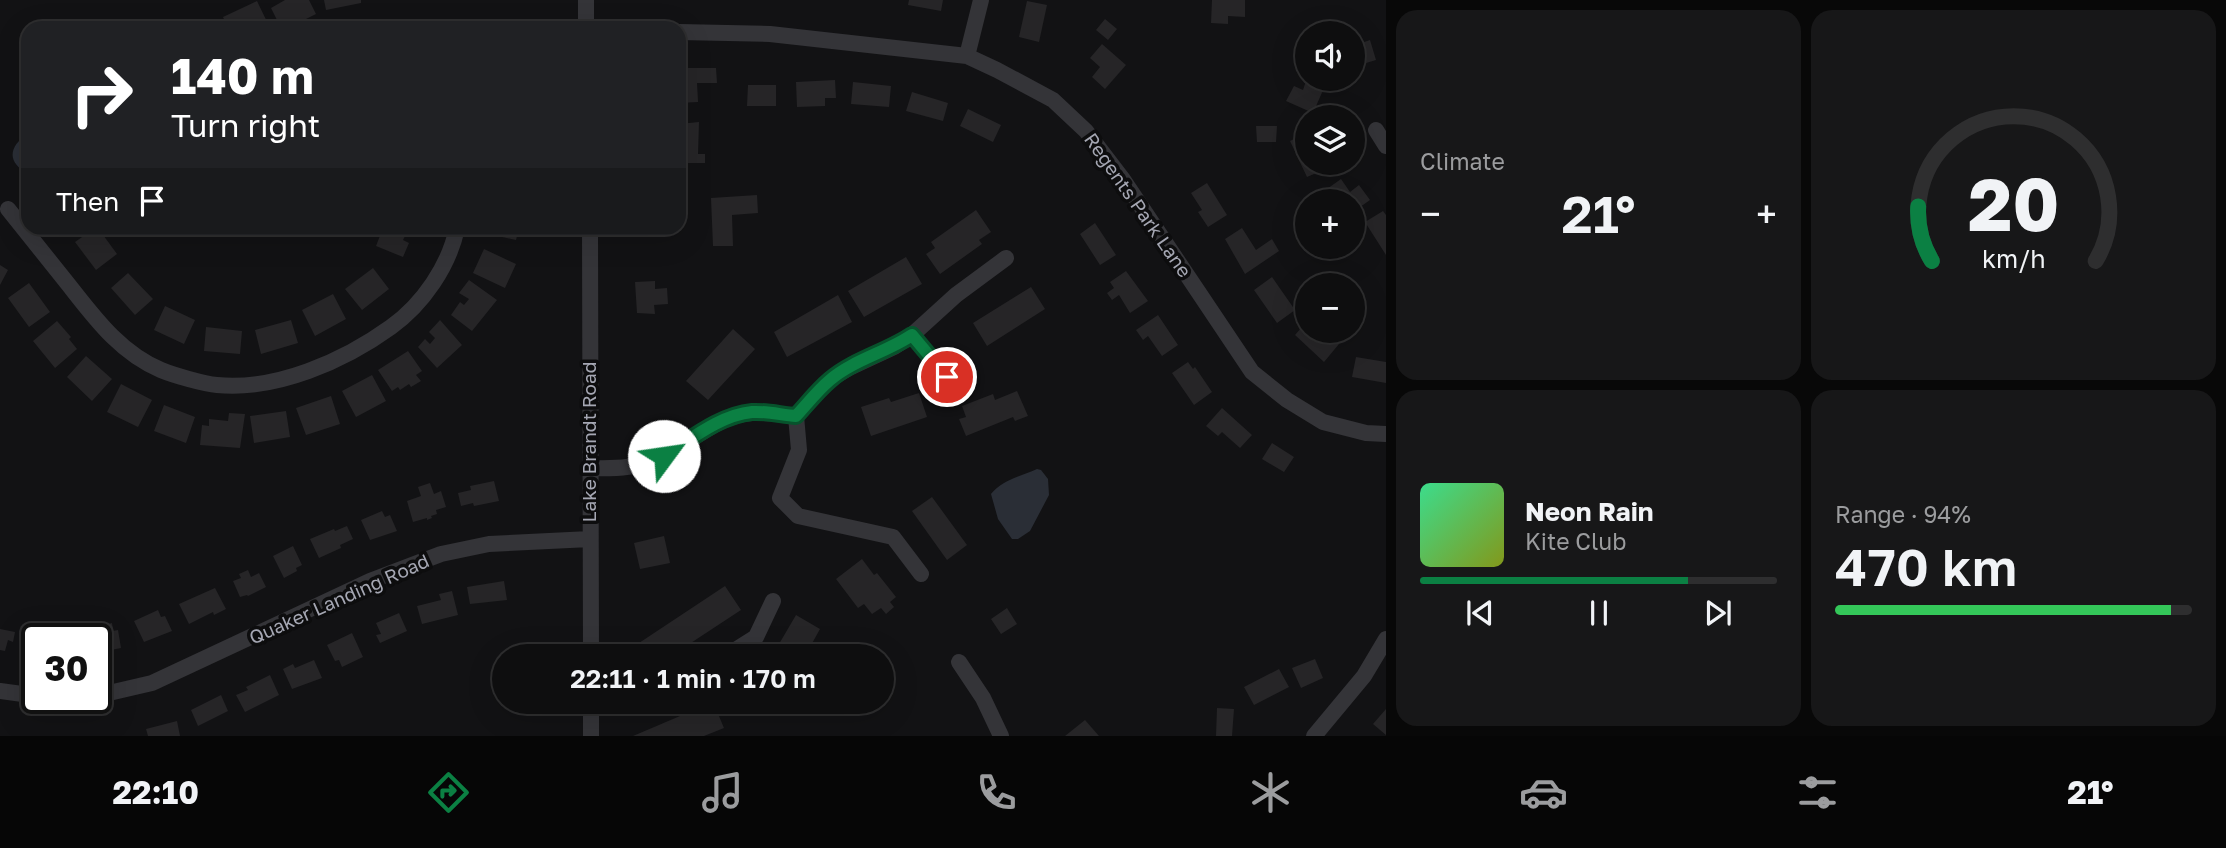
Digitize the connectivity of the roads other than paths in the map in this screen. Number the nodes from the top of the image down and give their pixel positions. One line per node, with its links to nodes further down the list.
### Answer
1 (586, 0): 3 (street)
2 (981, 0): 5 (street)
3 (586, 21)
4 (686, 32): 5 (street, Regents Park Lane)
5 (967, 56): 17 (street, Regents Park Lane)
6 (1376, 130): 7 (street)
7 (1386, 146)
8 (8, 209): 9 (street)
9 (21, 225)
10 (29, 235): 11 (street)
11 (455, 235)
12 (590, 235): 18 (street, Lake Brandt Road)
13 (1006, 258): 14 (street)
14 (912, 335): 15 (street); 16 (street)
15 (947, 377)
16 (796, 416): 18 (street); 20 (street)
17 (1386, 434)
18 (590, 468): 19 (street, Lake Brandt Road)
19 (590, 539): 23 (street, Lake Brandt Road); 27 (street, Quaker Landing Road)
20 (921, 574)
21 (773, 601): 24 (street)
22 (1386, 639): 32 (street)
23 (591, 644)
24 (744, 644)
25 (959, 662): 31 (street)
26 (0, 691): 28 (street)
27 (112, 692)
28 (21, 694)
29 (591, 714): 30 (street)
30 (591, 736)
31 (1001, 736)
32 (1314, 736)

